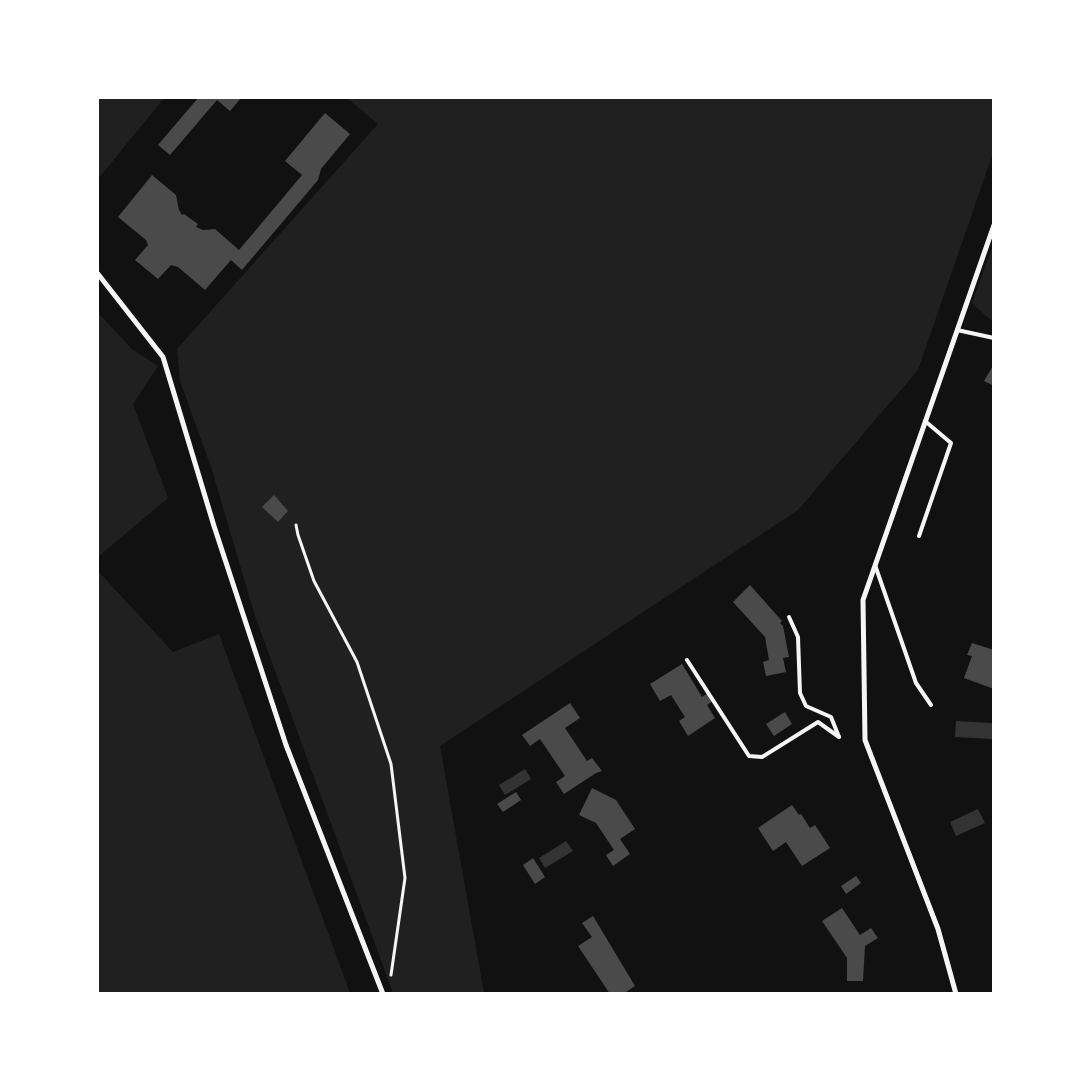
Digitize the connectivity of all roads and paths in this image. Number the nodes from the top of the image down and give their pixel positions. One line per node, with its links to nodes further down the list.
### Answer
1 (994, 225): 3 (street)
2 (98, 274): 13 (street)
3 (957, 330): 4 (lane); 5 (street)
4 (994, 338)
5 (925, 421): 7 (lane); 8 (street)
6 (296, 526): 12 (path)
7 (919, 536)
8 (876, 565): 11 (lane); 14 (street)
9 (789, 617): 10 (lane)
10 (687, 660)
11 (931, 705)
12 (391, 979)
13 (383, 994)
14 (956, 994)

